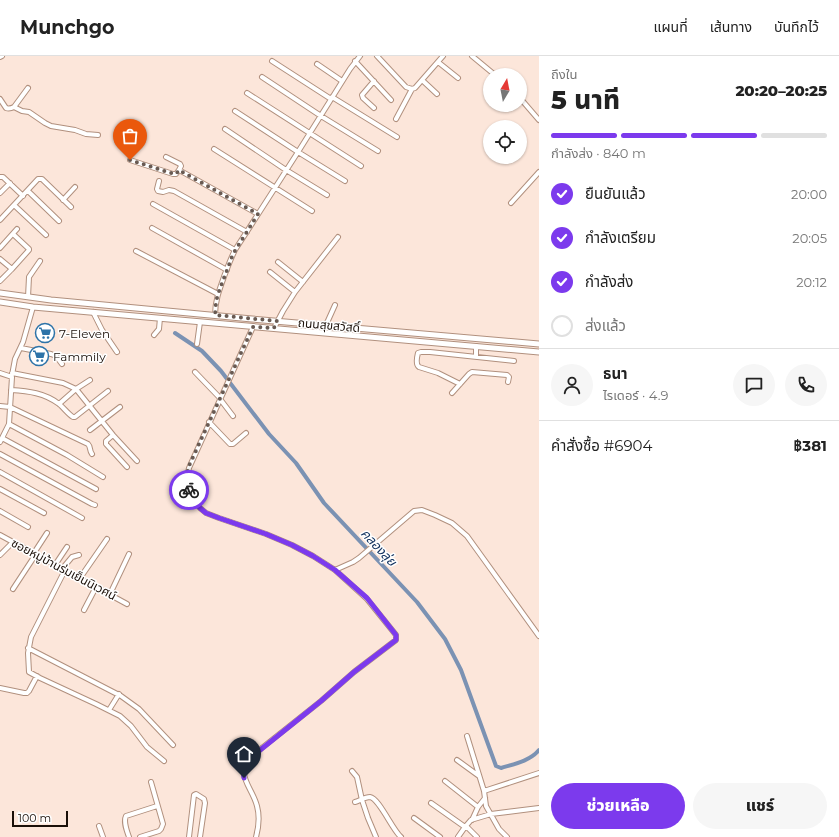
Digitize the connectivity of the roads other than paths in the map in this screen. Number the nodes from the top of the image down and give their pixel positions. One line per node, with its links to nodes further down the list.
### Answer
1 (360, 56): 6 (street)
2 (377, 56): 16 (street)
3 (443, 56): 7 (street)
4 (472, 56): 9 (street)
5 (272, 61): 19 (street)
6 (355, 61): 13 (street); 14 (street)
7 (438, 62): 11 (street); 12 (street)
8 (317, 64): 13 (street)
9 (487, 68)
10 (262, 77): 26 (street)
11 (458, 78)
12 (422, 80): 16 (street); 18 (street)
13 (342, 81): 19 (street)
14 (374, 81): 21 (street); 24 (street)
15 (28, 88): 23 (street)
16 (412, 89): 27 (street)
17 (247, 93): 30 (street)
18 (437, 94)
19 (331, 98): 26 (street); 32 (street)
20 (0, 99): 23 (street)
21 (391, 100)
22 (527, 106): 28 (street)
23 (14, 107): 31 (street)
24 (374, 108)
25 (235, 111): 35 (street)
26 (321, 116): 30 (street); 34 (street)
27 (396, 119)
28 (539, 120)
29 (225, 129): 40 (street)
30 (310, 134): 35 (street); 38 (street)
31 (98, 135)
32 (397, 137)
33 (214, 149): 47 (street)
34 (378, 151)
35 (298, 152): 40 (street); 44 (street)
36 (166, 157): 39 (street)
37 (130, 160): 39 (street)
38 (361, 166)
39 (179, 170): 58 (street)
40 (286, 170): 47 (street); 50 (street)
41 (539, 172): 53 (street)
42 (0, 177): 45 (street)
43 (159, 181): 63 (street)
44 (345, 181)
45 (10, 183): 49 (street); 51 (street)
46 (75, 187): 52 (street)
47 (275, 188): 57 (street); 58 (street)
48 (28, 190): 51 (street); 52 (street); 60 (street)
49 (0, 193)
50 (327, 195)
51 (23, 196): 55 (street)
52 (63, 200): 56 (street)
53 (511, 203)
54 (153, 204): 68 (street)
55 (14, 205): 59 (street); 65 (street)
56 (70, 207)
57 (312, 211)
58 (258, 214): 63 (street)
59 (0, 220)
60 (59, 221)
61 (152, 228): 74 (street)
62 (17, 229): 64 (street)
63 (247, 232): 68 (street)
64 (13, 234): 67 (street); 73 (street)
65 (46, 235)
66 (338, 237): 77 (street)
67 (0, 248)
68 (235, 250): 74 (street)
69 (136, 251): 80 (street)
70 (0, 259): 73 (street)
71 (40, 261): 81 (street)
72 (278, 262): 77 (street)
73 (12, 269): 76 (street)
74 (227, 270): 80 (street)
75 (270, 272): 78 (street)
76 (0, 281)
77 (303, 282): 78 (street)
78 (295, 292): 88 (street)
79 (0, 293): 81 (main road, ถนนสุขสวัสดิ์)
80 (218, 294): 86 (street)
81 (28, 297): 86 (main road, ถนนสุขสวัสดิ์)
82 (0, 302): 84 (main road, ถนนสุขสวัสดิ์)
83 (335, 305): 90 (street)
84 (33, 307): 85 (main road, ถนนสุขสวัสดิ์); 99 (street)
85 (93, 312): 87 (main road, ถนนสุขสวัสดิ์); 100 (street)
86 (215, 315): 88 (main road, ถนนสุขสวัสดิ์)
87 (160, 318): 89 (main road, ถนนสุขสวัสดิ์); 93 (street)
88 (277, 321): 90 (main road, ถนนสุขสวัสดิ์); 92 (street)
89 (200, 322): 91 (main road, ถนนสุขสวัสดิ์); 95 (street)
90 (326, 325): 97 (main road, ถนนสุขสวัสดิ์)
91 (253, 327): 92 (main road, ถนนสุขสวัสดิ์); 117 (street)
92 (274, 328): 94 (main road, ถนนสุขสวัสดิ์)
93 (154, 335)
94 (431, 342): 96 (main road, ถนนสุขสวัสดิ์); 101 (street)
95 (197, 344)
96 (454, 344): 98 (main road, ถนนสุขสวัสดิ์); 103 (street)
97 (539, 344)
98 (476, 346): 102 (main road, ถนนสุขสวัสดิ์); 104 (street)
99 (21, 348): 106 (street); 109 (street)
100 (117, 352)
101 (430, 352): 103 (street); 112 (street)
102 (539, 352)
103 (453, 355): 104 (street)
104 (476, 357): 105 (street)
105 (514, 361)
106 (62, 364)
107 (195, 372): 117 (street)
108 (0, 373): 109 (street)
109 (12, 375): 113 (street); 114 (street)
110 (90, 380): 113 (street)
111 (508, 382): 112 (street)
112 (460, 384): 116 (street)
113 (76, 389): 118 (street); 121 (street)
114 (11, 390): 118 (street); 120 (street)
115 (108, 391): 121 (street)
116 (452, 393)
117 (220, 399): 123 (street); 125 (street)
118 (59, 404): 121 (street)
119 (0, 406): 120 (street)
120 (10, 406): 126 (street); 132 (street)
121 (89, 406): 124 (street)
122 (120, 407): 124 (street)
123 (233, 416)
124 (102, 421): 127 (street); 129 (street)
125 (209, 422): 128 (street); 155 (street)
126 (9, 424): 130 (street); 136 (street)
127 (90, 430)
128 (246, 433)
129 (113, 435): 133 (street); 134 (street)
130 (1, 440): 138 (street)
131 (0, 454): 139 (street)
132 (92, 454)
133 (137, 461)
134 (127, 467)
135 (0, 472): 142 (street)
136 (103, 477)
137 (0, 489): 141 (street)
138 (96, 489)
139 (95, 505)
140 (0, 511): 143 (street)
141 (44, 513)
142 (82, 518)
143 (28, 527)
144 (47, 533): 149 (street)
145 (0, 535): 147 (street, ซอยหมู่บ้านร่มเย็นนิเวศน์)
146 (107, 539): 156 (street)
147 (13, 542): 149 (street, ซอยหมู่บ้านร่มเย็นนิเวศน์); 151 (street)
148 (67, 547): 153 (street)
149 (35, 554): 153 (street, ซอยหมู่บ้านร่มเย็นนิเวศน์); 158 (street)
150 (129, 554): 159 (street)
151 (0, 555)
152 (79, 555): 154 (street)
153 (55, 565): 154 (street, ซอยหมู่บ้านร่มเย็นนิเวศน์)
154 (64, 569): 156 (street, ซอยหมู่บ้านร่มเย็นนิเวศน์); 163 (street)
155 (335, 570): 162 (street); 195 (street)
156 (80, 578): 157 (street, ซอยหมู่บ้านร่มเย็นนิเวศน์)
157 (96, 587): 159 (street, ซอยหมู่บ้านร่มเย็นนิเวศน์); 161 (street)
158 (13, 589)
159 (110, 594): 160 (street, ซอยหมู่บ้านร่มเย็นนิเวศน์)
160 (128, 604)
161 (84, 610)
162 (539, 636)
163 (28, 648): 164 (street); 166 (street)
164 (37, 676): 165 (street); 167 (street)
165 (0, 688)
166 (119, 694): 167 (street); 169 (street)
167 (109, 710): 171 (street)
168 (467, 736): 174 (street)
169 (173, 745)
170 (457, 760): 174 (street)
171 (164, 761)
172 (352, 771): 179 (street)
173 (539, 773): 177 (street)
174 (479, 776): 177 (street)
175 (445, 781): 183 (street)
176 (151, 782): 182 (street)
177 (484, 791): 178 (street)
178 (485, 798): 183 (street); 185 (street)
179 (362, 800): 180 (street); 196 (street); 197 (street)
180 (355, 802)
181 (431, 804): 189 (street)
182 (157, 806): 191 (street); 192 (street)
183 (478, 807): 187 (street)
184 (539, 808): 185 (street)
185 (491, 814): 187 (street); 201 (street)
186 (414, 818): 198 (street)
187 (471, 820): 189 (street)
188 (99, 826): 190 (street)
189 (465, 827): 199 (street); 200 (street)
190 (103, 837)
191 (129, 837)
192 (140, 837)
193 (189, 837): 194 (street)
194 (200, 837)
195 (256, 837)
196 (376, 837)
197 (401, 837)
198 (440, 837)
199 (458, 837)
200 (477, 837)
201 (507, 837)

